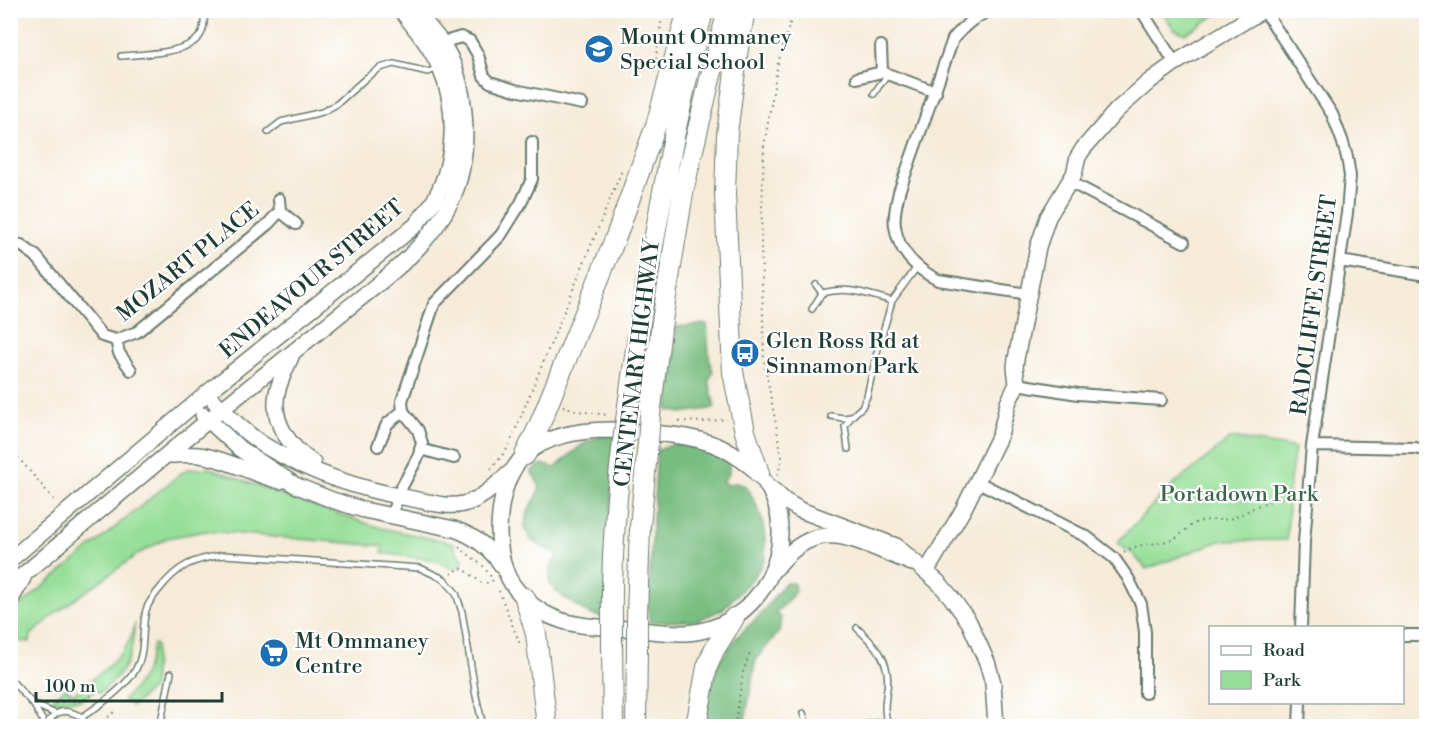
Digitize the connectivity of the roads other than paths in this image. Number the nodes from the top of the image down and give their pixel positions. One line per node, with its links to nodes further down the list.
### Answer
1 (205, 10): 13 (lane)
2 (401, 10): 15 (main road, ENDEAVOUR STREET)
3 (415, 10): 11 (main road, ENDEAVOUR STREET)
4 (688, 10): 53 (highway)
5 (703, 10): 89 (highway, CENTENARY HIGHWAY, bridge)
6 (728, 10): 90 (highway, CENTENARY HIGHWAY, bridge)
7 (745, 10): 56 (highway)
8 (992, 10): 18 (street)
9 (1141, 10): 14 (street)
10 (1263, 10): 14 (main road); 27 (street, RADCLIFFE STREET)
11 (441, 43): 20 (street); 36 (main road, ENDEAVOUR STREET)
12 (881, 46): 16 (street)
13 (121, 56)
14 (1175, 63): 23 (main road)
15 (440, 68): 21 (lane); 39 (main road, ENDEAVOUR STREET)
16 (886, 73): 17 (street); 18 (street); 19 (lane)
17 (857, 78)
18 (936, 92): 28 (street)
19 (874, 94)
20 (582, 104)
21 (268, 132)
22 (532, 142): 43 (street)
23 (1070, 182): 25 (street); 32 (main road)
24 (296, 225): 35 (street, MOZART PLACE)
25 (1184, 242)
26 (10, 244): 35 (street, MOZART PLACE)
27 (1340, 261): 29 (street); 48 (street, RADCLIFFE STREET)
28 (916, 267): 32 (street); 33 (lane)
29 (1426, 275)
30 (816, 285): 31 (lane)
31 (822, 293): 33 (lane); 34 (lane)
32 (1028, 294): 38 (main road)
33 (892, 301): 45 (lane)
34 (812, 309)
35 (116, 340): 37 (street, MOZART PLACE)
36 (293, 352): 42 (main road, ENDEAVOUR STREET); 57 (main road)
37 (132, 370)
38 (1017, 384): 40 (street); 58 (main road)
39 (206, 394): 41 (main road, ENDEAVOUR STREET); 42 (main road)
40 (1161, 400)
41 (193, 405): 46 (main road); 62 (main road, ENDEAVOUR STREET)
42 (224, 408): 46 (main road, ENDEAVOUR STREET); 57 (main road)
43 (404, 411): 47 (street); 49 (street)
44 (831, 416): 45 (lane)
45 (851, 417): 50 (lane)
46 (209, 420): 52 (main road, ENDEAVOUR STREET); 59 (main road)
47 (378, 446)
48 (1312, 446): 51 (street); 71 (street, RADCLIFFE STREET)
49 (420, 449): 54 (street); 60 (street)
50 (848, 449)
51 (1426, 450)
52 (168, 455): 59 (main road); 65 (main road, ENDEAVOUR STREET)
53 (525, 455): 55 (main road); 56 (main road)
54 (454, 458)
55 (512, 471): 60 (main road); 66 (main road)
56 (769, 475): 63 (main road); 64 (main road)
57 (338, 480): 60 (main road)
58 (978, 482): 63 (main road); 77 (street)
59 (295, 485): 61 (main road)
60 (397, 496): 61 (street)
61 (392, 517): 66 (main road)
62 (10, 560)
63 (922, 568): 64 (main road); 94 (main road)
64 (773, 572): 70 (main road)
65 (24, 575): 67 (main road, ENDEAVOUR STREET); 69 (main road)
66 (500, 576): 68 (main road)
67 (10, 586)
68 (525, 598): 70 (main road); 88 (highway)
69 (10, 602)
70 (734, 618): 91 (highway)
71 (1301, 626)
72 (857, 628): 83 (lane)
73 (1404, 635): 74 (street)
74 (1426, 635)
75 (171, 673): 86 (lane)
76 (10, 679): 78 (lane)
77 (1145, 693)
78 (33, 704): 81 (lane); 84 (lane)
79 (1300, 704): 95 (street)
80 (803, 713): 92 (lane)
81 (56, 714): 82 (lane); 84 (lane)
82 (82, 717): 85 (lane); 87 (lane)
83 (888, 724): 93 (lane)
84 (46, 726)
85 (86, 726)
86 (160, 726)
87 (483, 726)
88 (547, 726)
89 (613, 726)
90 (636, 726)
91 (696, 726)
92 (807, 726)
93 (859, 726)
94 (996, 726)
95 (1299, 726)

